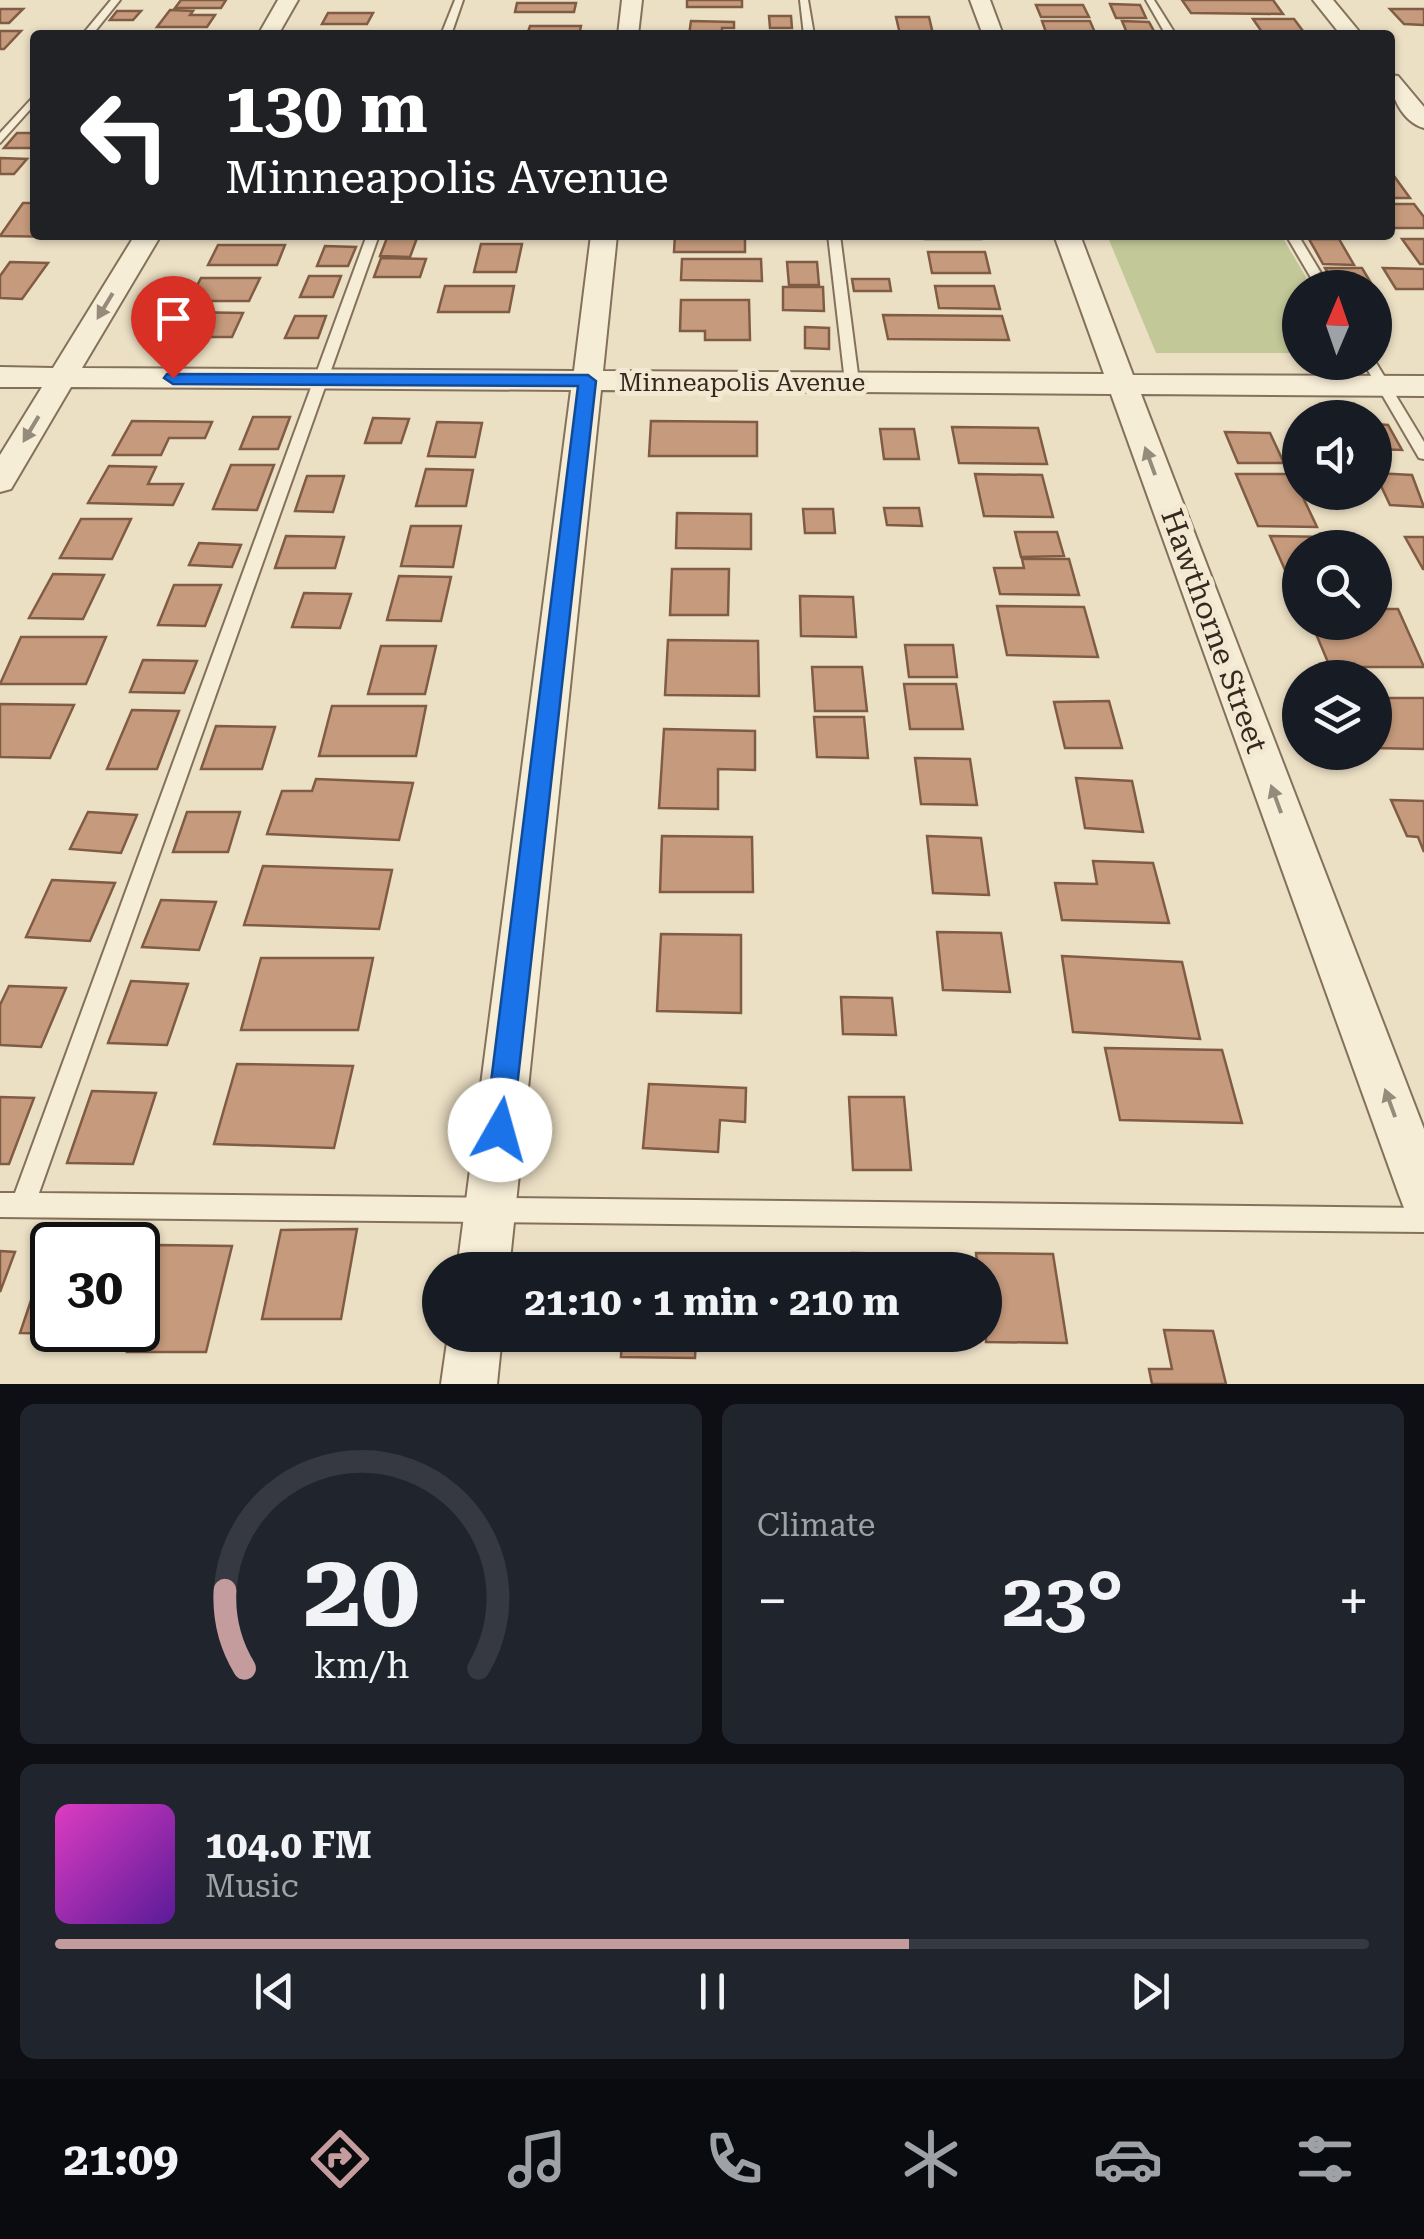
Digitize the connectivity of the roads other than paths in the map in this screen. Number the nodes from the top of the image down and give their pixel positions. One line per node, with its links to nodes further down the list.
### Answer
1 (116, 0): 9 (lane)
2 (288, 0): 10 (street)
3 (459, 0): 11 (lane)
4 (632, 0): 12 (street)
5 (804, 0): 13 (lane)
6 (980, 0): 14 (street)
7 (1150, 0): 15 (lane)
8 (1323, 0): 16 (street)
9 (91, 30)
10 (271, 30)
11 (448, 30)
12 (629, 30)
13 (807, 30)
14 (991, 30)
15 (1168, 30)
16 (1348, 30)
17 (1395, 87): 19 (street)
18 (30, 104): 20 (lane)
19 (1424, 122)
20 (0, 140)
21 (145, 240): 29 (street, one-way to 29)
22 (372, 240): 32 (lane)
23 (603, 240): 34 (street)
24 (835, 240): 35 (lane)
25 (1069, 240): 36 (street, Hawthorne Street)
26 (1295, 240): 27 (lane)
27 (1313, 270)
28 (0, 377): 29 (street, Minneapolis Avenue)
29 (62, 377): 32 (street, Minneapolis Avenue); 39 (street, one-way to 39)
30 (1282, 378): 36 (street, Minneapolis Avenue)
31 (1392, 378): 37 (street, Minneapolis Avenue)
32 (321, 379): 34 (street, Minneapolis Avenue); 41 (lane)
33 (1380, 380): 38 (lane)
34 (588, 381): 35 (street, Minneapolis Avenue); 42 (street)
35 (852, 382): 36 (street, Minneapolis Avenue)
36 (1122, 384): 40 (street, Hawthorne Street, one-way to 36)
37 (1424, 386)
38 (1424, 454)
39 (0, 482)
40 (1424, 1194)
41 (11, 1205): 42 (lane)
42 (491, 1210): 43 (lane); 44 (street)
43 (1424, 1220)
44 (486, 1252)
45 (473, 1352): 46 (street)
46 (469, 1384)

